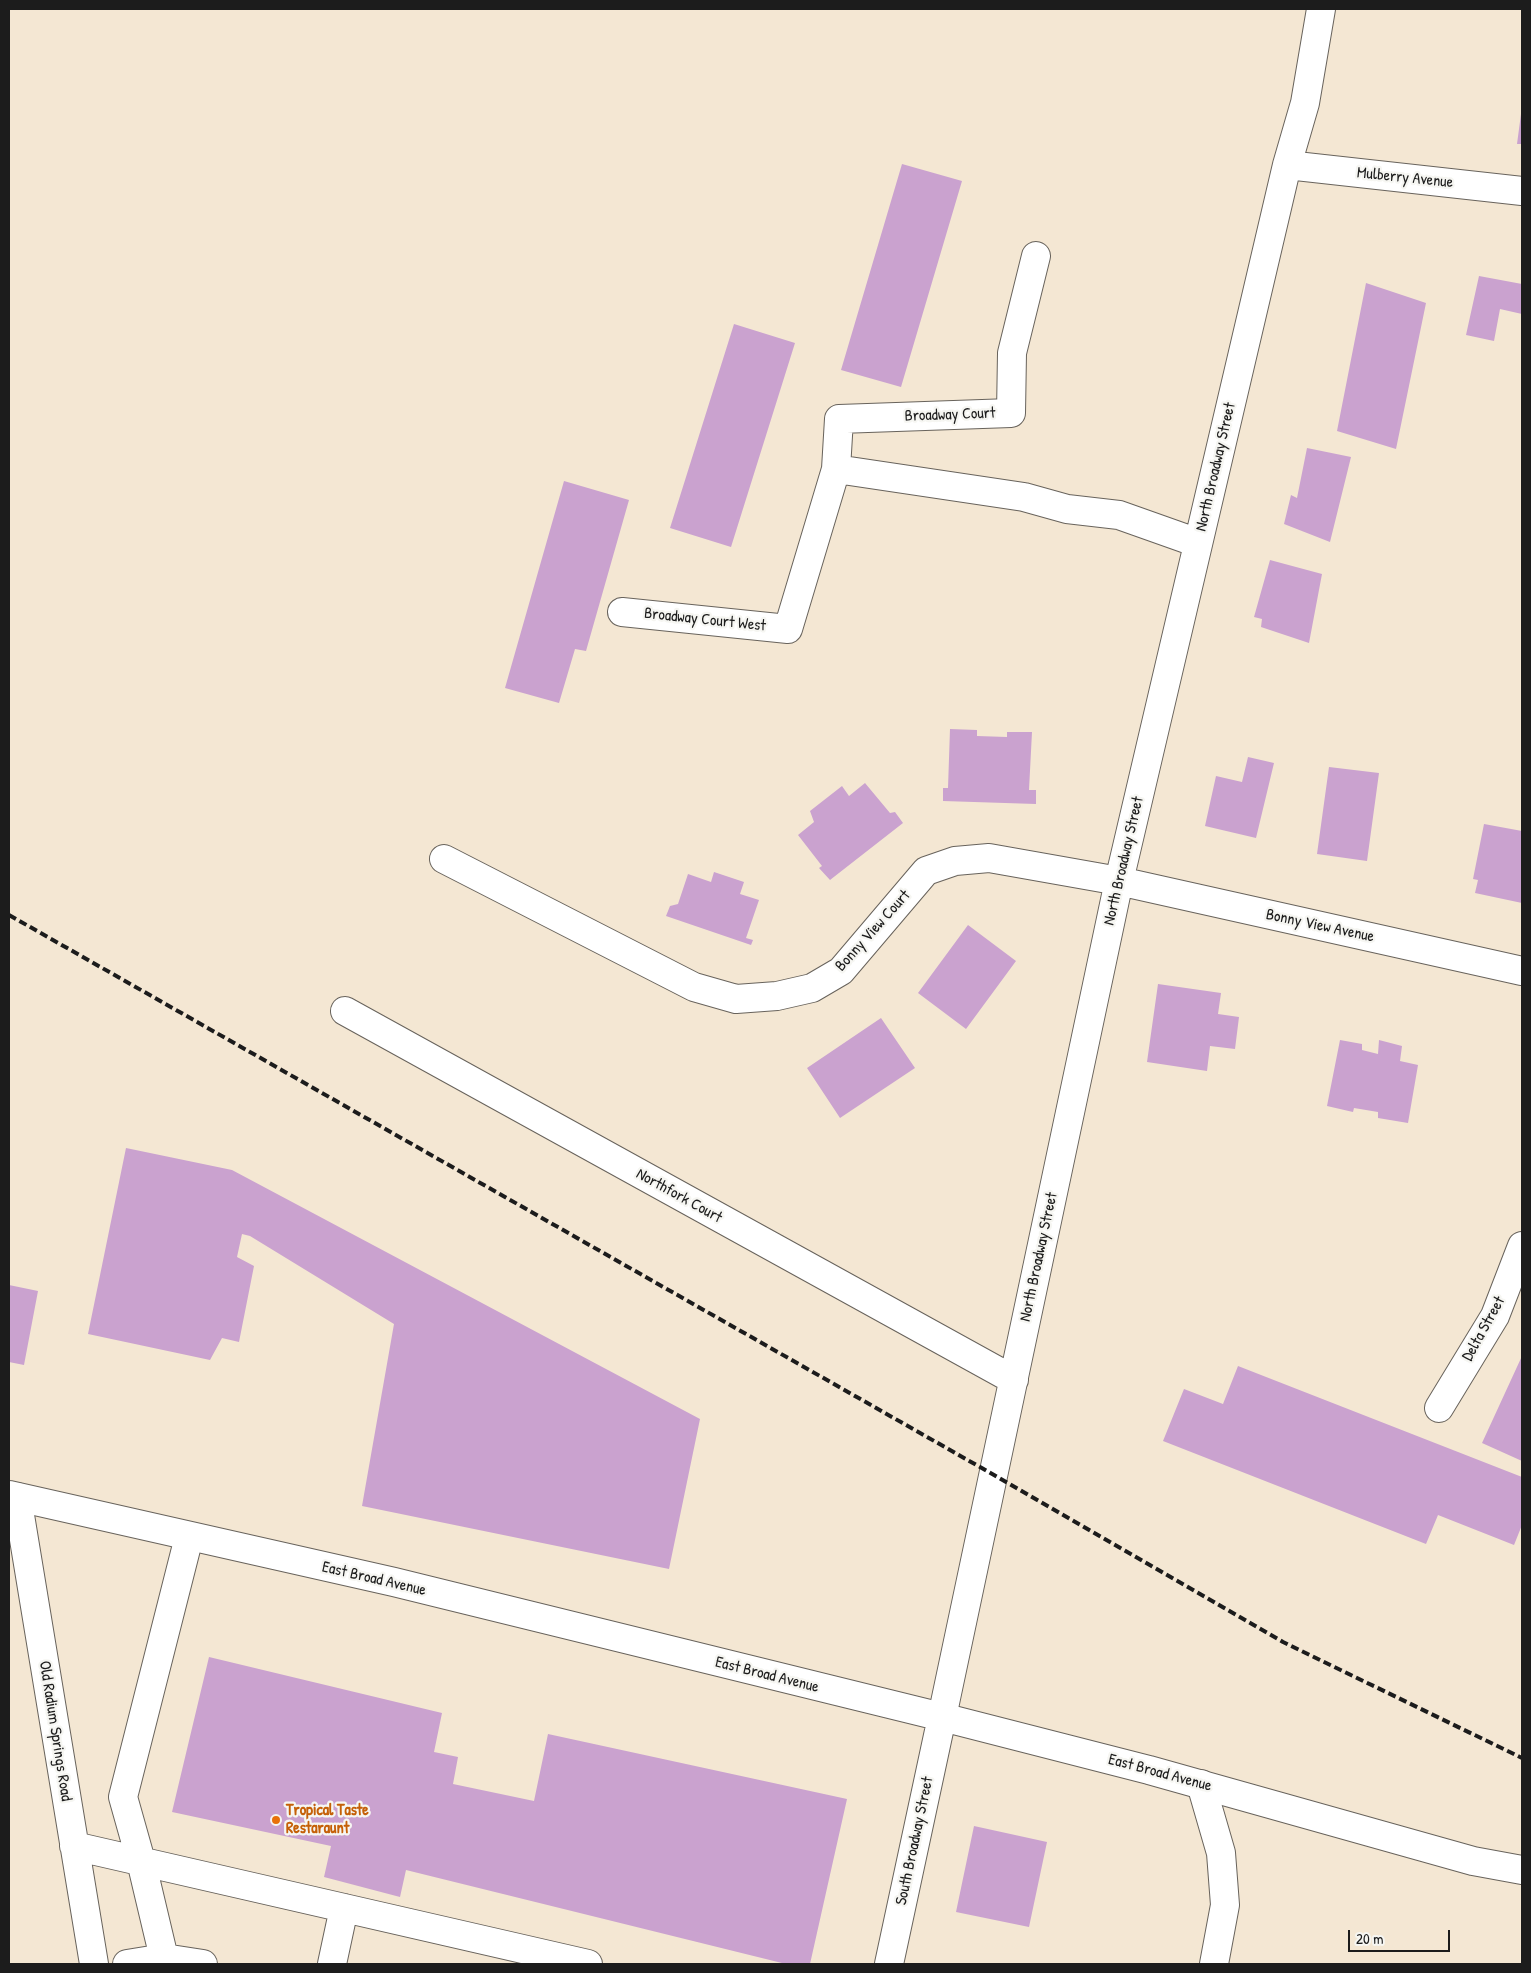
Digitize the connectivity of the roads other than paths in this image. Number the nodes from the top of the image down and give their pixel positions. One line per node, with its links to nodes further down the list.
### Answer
1 (1321, 9): 2 (street, North Broadway Street)
2 (1287, 165): 3 (street, Mulberry Avenue); 6 (street, North Broadway Street)
3 (1522, 191)
4 (1036, 256): 5 (street, Broadway Court)
5 (836, 469): 6 (street); 8 (street, Broadway Court)
6 (1198, 543): 10 (street, North Broadway Street)
7 (622, 612): 8 (street, Broadway Court West)
8 (788, 629)
9 (444, 859): 10 (street, Bonny View Court)
10 (1118, 881): 11 (street, Bonny View Avenue); 14 (street, North Broadway Street)
11 (1522, 971)
12 (344, 1011): 14 (street, Northfork Court)
13 (1521, 1256): 15 (street, Delta Street)
14 (1014, 1380): 18 (street, North Broadway Street)
15 (1439, 1408)
16 (13, 1496): 17 (street, East Broad Avenue); 20 (street, Old Radium Springs Road)
17 (189, 1537): 18 (street, East Broad Avenue); 21 (street)
18 (942, 1717): 19 (street, East Broad Avenue); 30 (street, South Broadway Street)
19 (1201, 1784): 22 (street, East Broad Avenue); 31 (street)
20 (74, 1846): 21 (street); 25 (street, Old Radium Springs Road)
21 (142, 1860): 23 (street); 24 (street)
22 (1522, 1870)
23 (344, 1908): 28 (street); 29 (street)
24 (165, 1961): 26 (street); 27 (street)
25 (94, 1964)
26 (127, 1964)
27 (203, 1964)
28 (332, 1964)
29 (588, 1964)
30 (889, 1964)
31 (1214, 1964)

